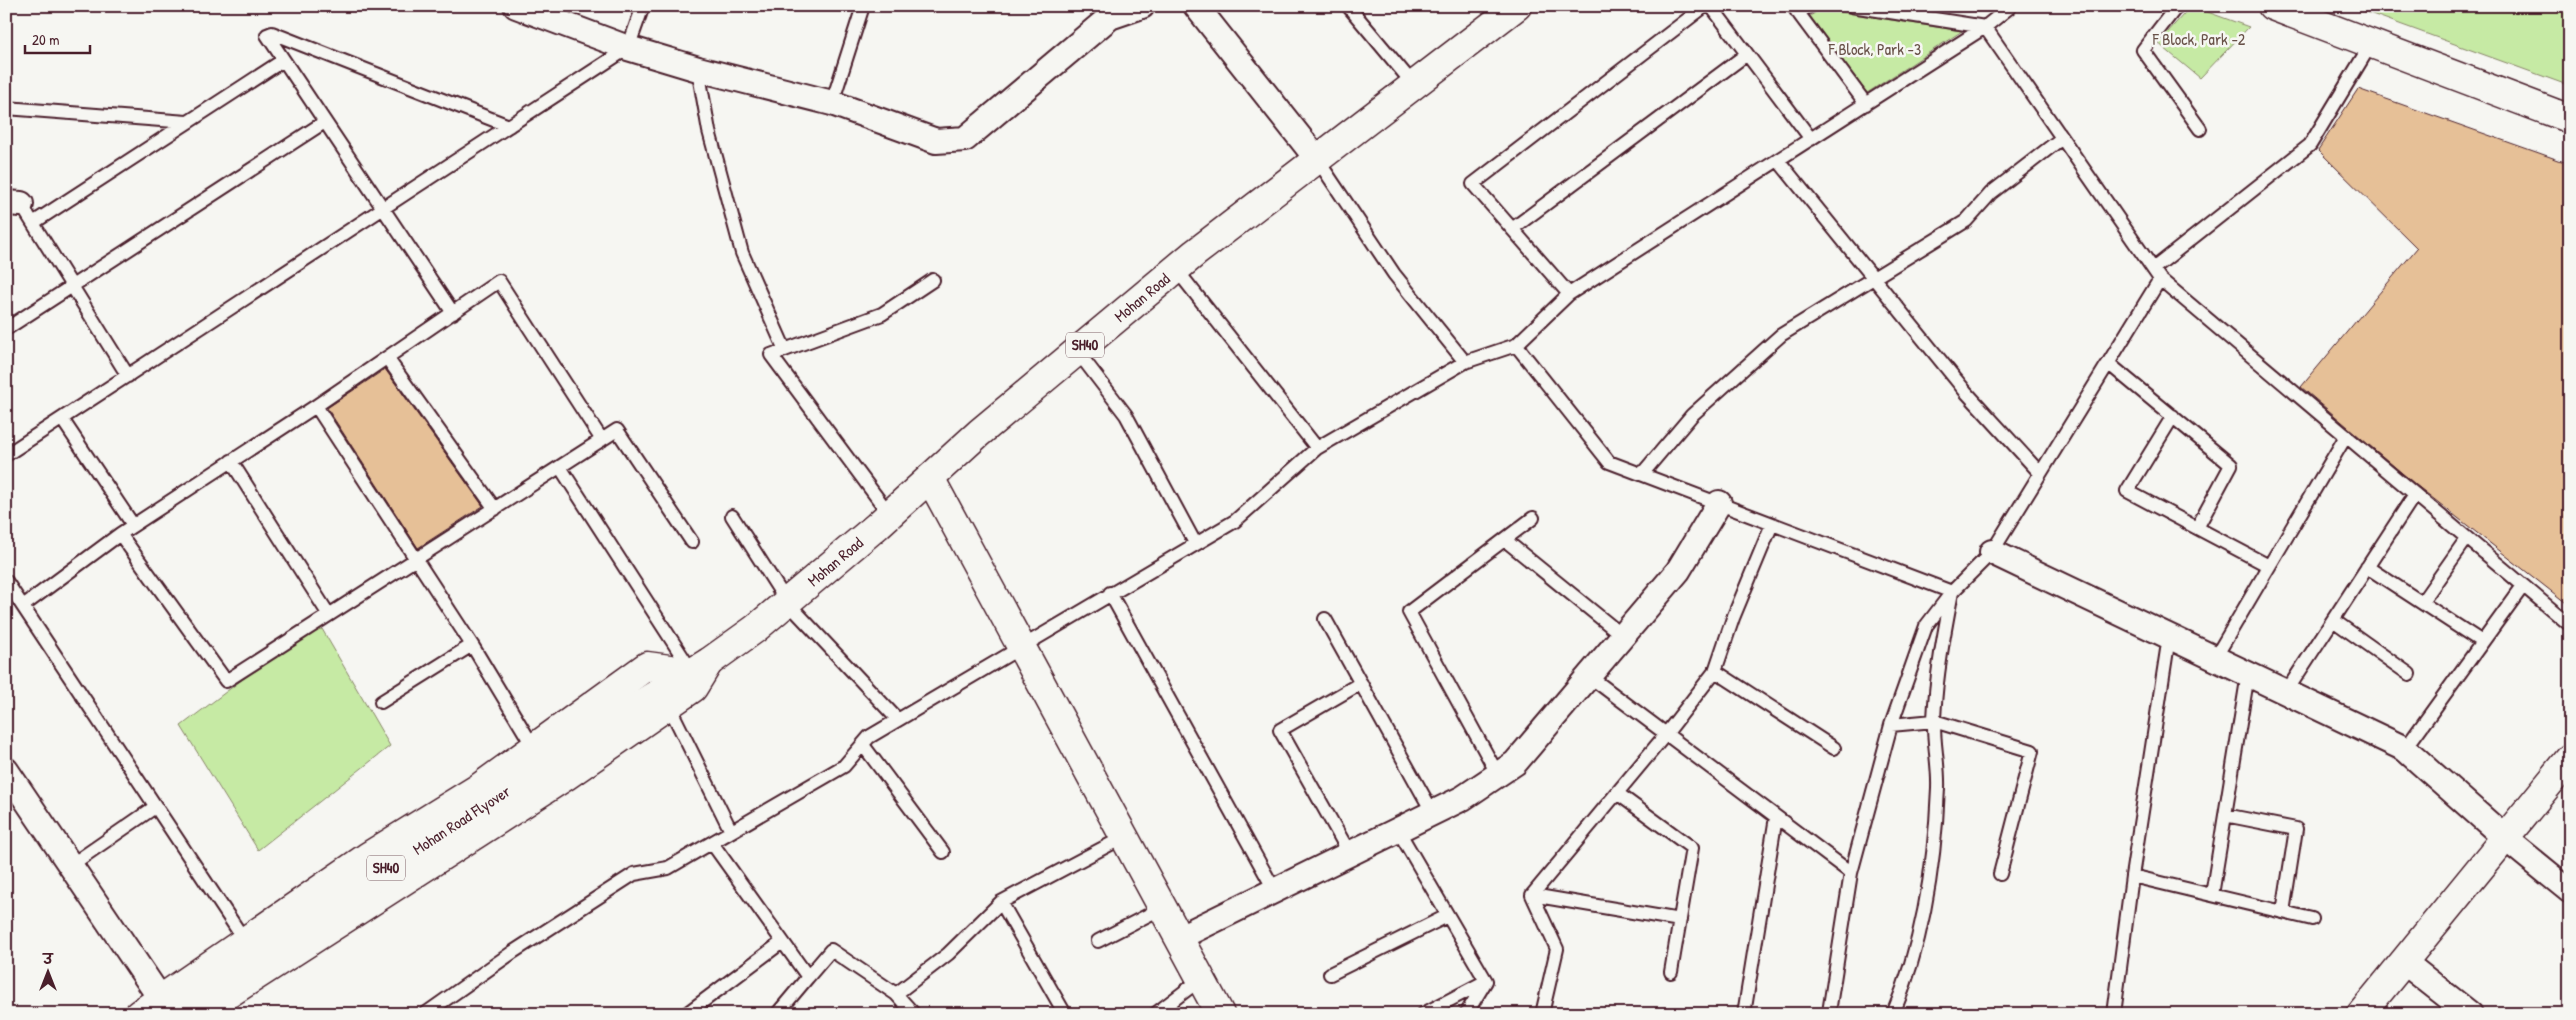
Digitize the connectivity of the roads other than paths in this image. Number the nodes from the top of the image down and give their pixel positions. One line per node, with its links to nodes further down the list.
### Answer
1 (516, 6): 18 (street)
2 (643, 6): 18 (lane)
3 (863, 6): 23 (lane)
4 (1142, 6): 23 (street)
5 (1196, 6): 33 (street)
6 (1348, 6): 22 (lane)
7 (1517, 6): 22 (street, Mohan Road / SH40)
8 (1705, 6): 37 (lane)
9 (1712, 6): 19 (lane)
10 (1810, 6): 15 (lane)
11 (1852, 6): 16 (lane)
12 (2011, 6): 16 (lane)
13 (2177, 6): 30 (lane)
14 (2272, 6): 17 (street)
15 (1795, 9): 24 (lane)
16 (1985, 27): 24 (lane); 31 (lane)
17 (2371, 44): 26 (street); 39 (lane)
18 (628, 48): 21 (street); 29 (lane)
19 (1748, 54): 32 (lane); 37 (lane)
20 (282, 61): 27 (lane); 28 (lane); 29 (lane)
21 (698, 69): 23 (street); 47 (lane)
22 (1414, 85): 33 (street, Mohan Road / SH40)
23 (832, 103)
24 (1866, 104): 32 (lane)
25 (6, 108): 27 (lane)
26 (2570, 119)
27 (187, 122): 36 (lane)
28 (323, 122): 35 (lane); 42 (lane)
29 (509, 126): 35 (lane)
30 (2200, 129)
31 (2062, 138): 39 (lane); 40 (lane)
32 (1811, 139): 34 (lane)
33 (1317, 159): 38 (street, Mohan Road / SH40); 50 (lane)
34 (1778, 160): 40 (lane); 43 (lane)
35 (382, 209): 44 (lane); 52 (lane)
36 (20, 210): 42 (lane)
37 (1512, 229): 43 (lane)
38 (1176, 269): 48 (street, Mohan Road / SH40); 58 (lane)
39 (2156, 274): 51 (lane); 56 (lane)
40 (1873, 277): 62 (lane); 63 (lane)
41 (933, 280): 47 (lane)
42 (72, 286): 45 (lane); 52 (lane)
43 (1569, 294): 46 (lane)
44 (453, 313): 49 (lane); 57 (lane)
45 (6, 330)
46 (1516, 345): 50 (lane); 63 (lane)
47 (785, 350): 68 (lane)
48 (1077, 351): 64 (street, Mohan Road / SH40); 78 (lane)
49 (387, 358): 53 (lane); 67 (lane)
50 (1465, 362): 58 (lane)
51 (2108, 363): 54 (lane); 62 (lane)
52 (128, 376): 55 (lane)
53 (316, 406): 60 (lane); 80 (lane)
54 (2173, 416): 73 (lane); 73 (lane)
55 (62, 419): 59 (lane); 72 (lane)
56 (2346, 436): 65 (lane); 81 (lane)
57 (602, 440): 61 (lane); 77 (lane)
58 (1317, 448): 78 (lane)
59 (6, 455)
60 (231, 461): 72 (lane); 90 (lane)
61 (560, 467): 67 (lane); 100 (lane)
62 (2040, 473): 79 (lane)
63 (1642, 474): 66 (lane)
64 (930, 478): 68 (street, Mohan Road / SH40); 98 (street)
65 (2415, 494): 75 (lane); 82 (lane)
66 (1719, 503): 71 (lane); 94 (street)
67 (495, 509): 80 (lane)
68 (890, 514): 87 (street, Mohan Road / SH40)
69 (732, 516): 87 (lane)
70 (1533, 518): 76 (lane)
71 (1772, 524): 85 (lane); 101 (lane)
72 (133, 525): 74 (lane)
73 (2197, 528): 81 (lane)
74 (120, 534): 89 (lane); 90 (lane)
75 (2467, 538): 84 (lane); 88 (lane)
76 (1505, 540): 94 (lane); 119 (lane)
77 (692, 542)
78 (1195, 544): 86 (lane)
79 (1992, 552): 85 (lane); 95 (street)
80 (416, 559): 90 (lane); 97 (lane)
81 (2269, 566): 99 (lane)
82 (2367, 567): 88 (lane); 92 (lane)
83 (6, 581): 89 (lane)
84 (2523, 586): 93 (lane); 96 (lane)
85 (1952, 592): 110 (lane); 111 (lane)
86 (1110, 593): 98 (lane); 136 (lane)
87 (787, 602): 100 (street, Mohan Road / SH40); 109 (lane)
88 (2422, 602): 96 (lane)
89 (23, 606): 121 (lane)
90 (329, 615)
91 (1325, 619): 105 (lane)
92 (2333, 620): 103 (lane); 106 (lane)
93 (2570, 625)
94 (1622, 636): 104 (street)
95 (2170, 637): 99 (street); 135 (lane)
96 (2482, 642): 116 (lane)
97 (472, 645): 108 (lane); 114 (lane)
98 (1020, 645): 109 (lane); 127 (street)
99 (2214, 658): 102 (street)
100 (700, 667): 107 (street, Mohan Road / SH40); 114 (street)
101 (1715, 671): 112 (lane); 115 (lane)
102 (2248, 674): 106 (street); 123 (lane)
103 (2409, 674)
104 (1588, 676): 112 (lane); 119 (street)
105 (1361, 683): 122 (lane); 131 (lane)
106 (2286, 692): 116 (street)
107 (665, 698): 126 (lane); 157 (street, Mohan Road Flyover / SH40); 160 (street)
108 (381, 702)
109 (898, 720): 113 (lane)
110 (1934, 721): 111 (lane); 134 (lane); 172 (lane)
111 (1892, 725): 133 (lane)
112 (1666, 734): 120 (lane); 124 (lane)
113 (862, 745): 126 (lane); 130 (lane)
114 (534, 748): 147 (street)
115 (1834, 748)
116 (2405, 749): 128 (street)
117 (2569, 761): 128 (street)
118 (6, 770): 132 (street)
119 (1498, 774): 122 (street)
120 (1617, 793): 138 (lane); 145 (lane)
121 (155, 807): 132 (lane); 147 (lane)
122 (1434, 813): 125 (street)
123 (2225, 815): 139 (lane); 142 (lane)
124 (1776, 817): 133 (lane); 171 (lane)
125 (1398, 830): 131 (street); 143 (lane)
126 (732, 831): 129 (lane)
127 (1124, 837): 140 (lane); 141 (street)
128 (2505, 838): 137 (street); 150 (street)
129 (712, 843): 149 (lane); 158 (lane)
130 (943, 852)
131 (1350, 854): 136 (street)
132 (71, 865): 157 (street)
133 (1851, 872): 159 (lane)
134 (2000, 874)
135 (2132, 876): 139 (lane); 173 (lane)
136 (1275, 891): 146 (street)
137 (2570, 891)
138 (1532, 895): 145 (lane); 170 (lane)
139 (2212, 895): 142 (lane)
140 (1001, 902): 156 (lane); 165 (lane)
141 (1162, 908): 146 (street); 148 (lane)
142 (2283, 912): 144 (lane)
143 (1447, 916): 152 (lane); 155 (lane)
144 (2312, 919)
145 (1680, 920): 151 (lane)
146 (1178, 938): 154 (street)
147 (245, 941): 157 (street)
148 (1098, 941)
149 (782, 942): 153 (lane); 162 (lane)
150 (2404, 962): 174 (street); 175 (street)
151 (1671, 972)
152 (1330, 974)
153 (808, 977): 156 (lane); 163 (lane)
154 (1201, 979): 166 (lane); 167 (street)
155 (1486, 981): 168 (lane); 169 (lane)
156 (896, 994): 164 (lane)
157 (154, 1009)
158 (441, 1009): 161 (lane)
159 (1829, 1012)
160 (197, 1014)
161 (425, 1014)
162 (686, 1014)
163 (777, 1014)
164 (914, 1014)
165 (1065, 1014)
166 (1155, 1014)
167 (1220, 1014)
168 (1423, 1014)
169 (1466, 1014)
170 (1542, 1014)
171 (1744, 1014)
172 (1893, 1014)
173 (2114, 1014)
174 (2361, 1014)
175 (2470, 1014)

